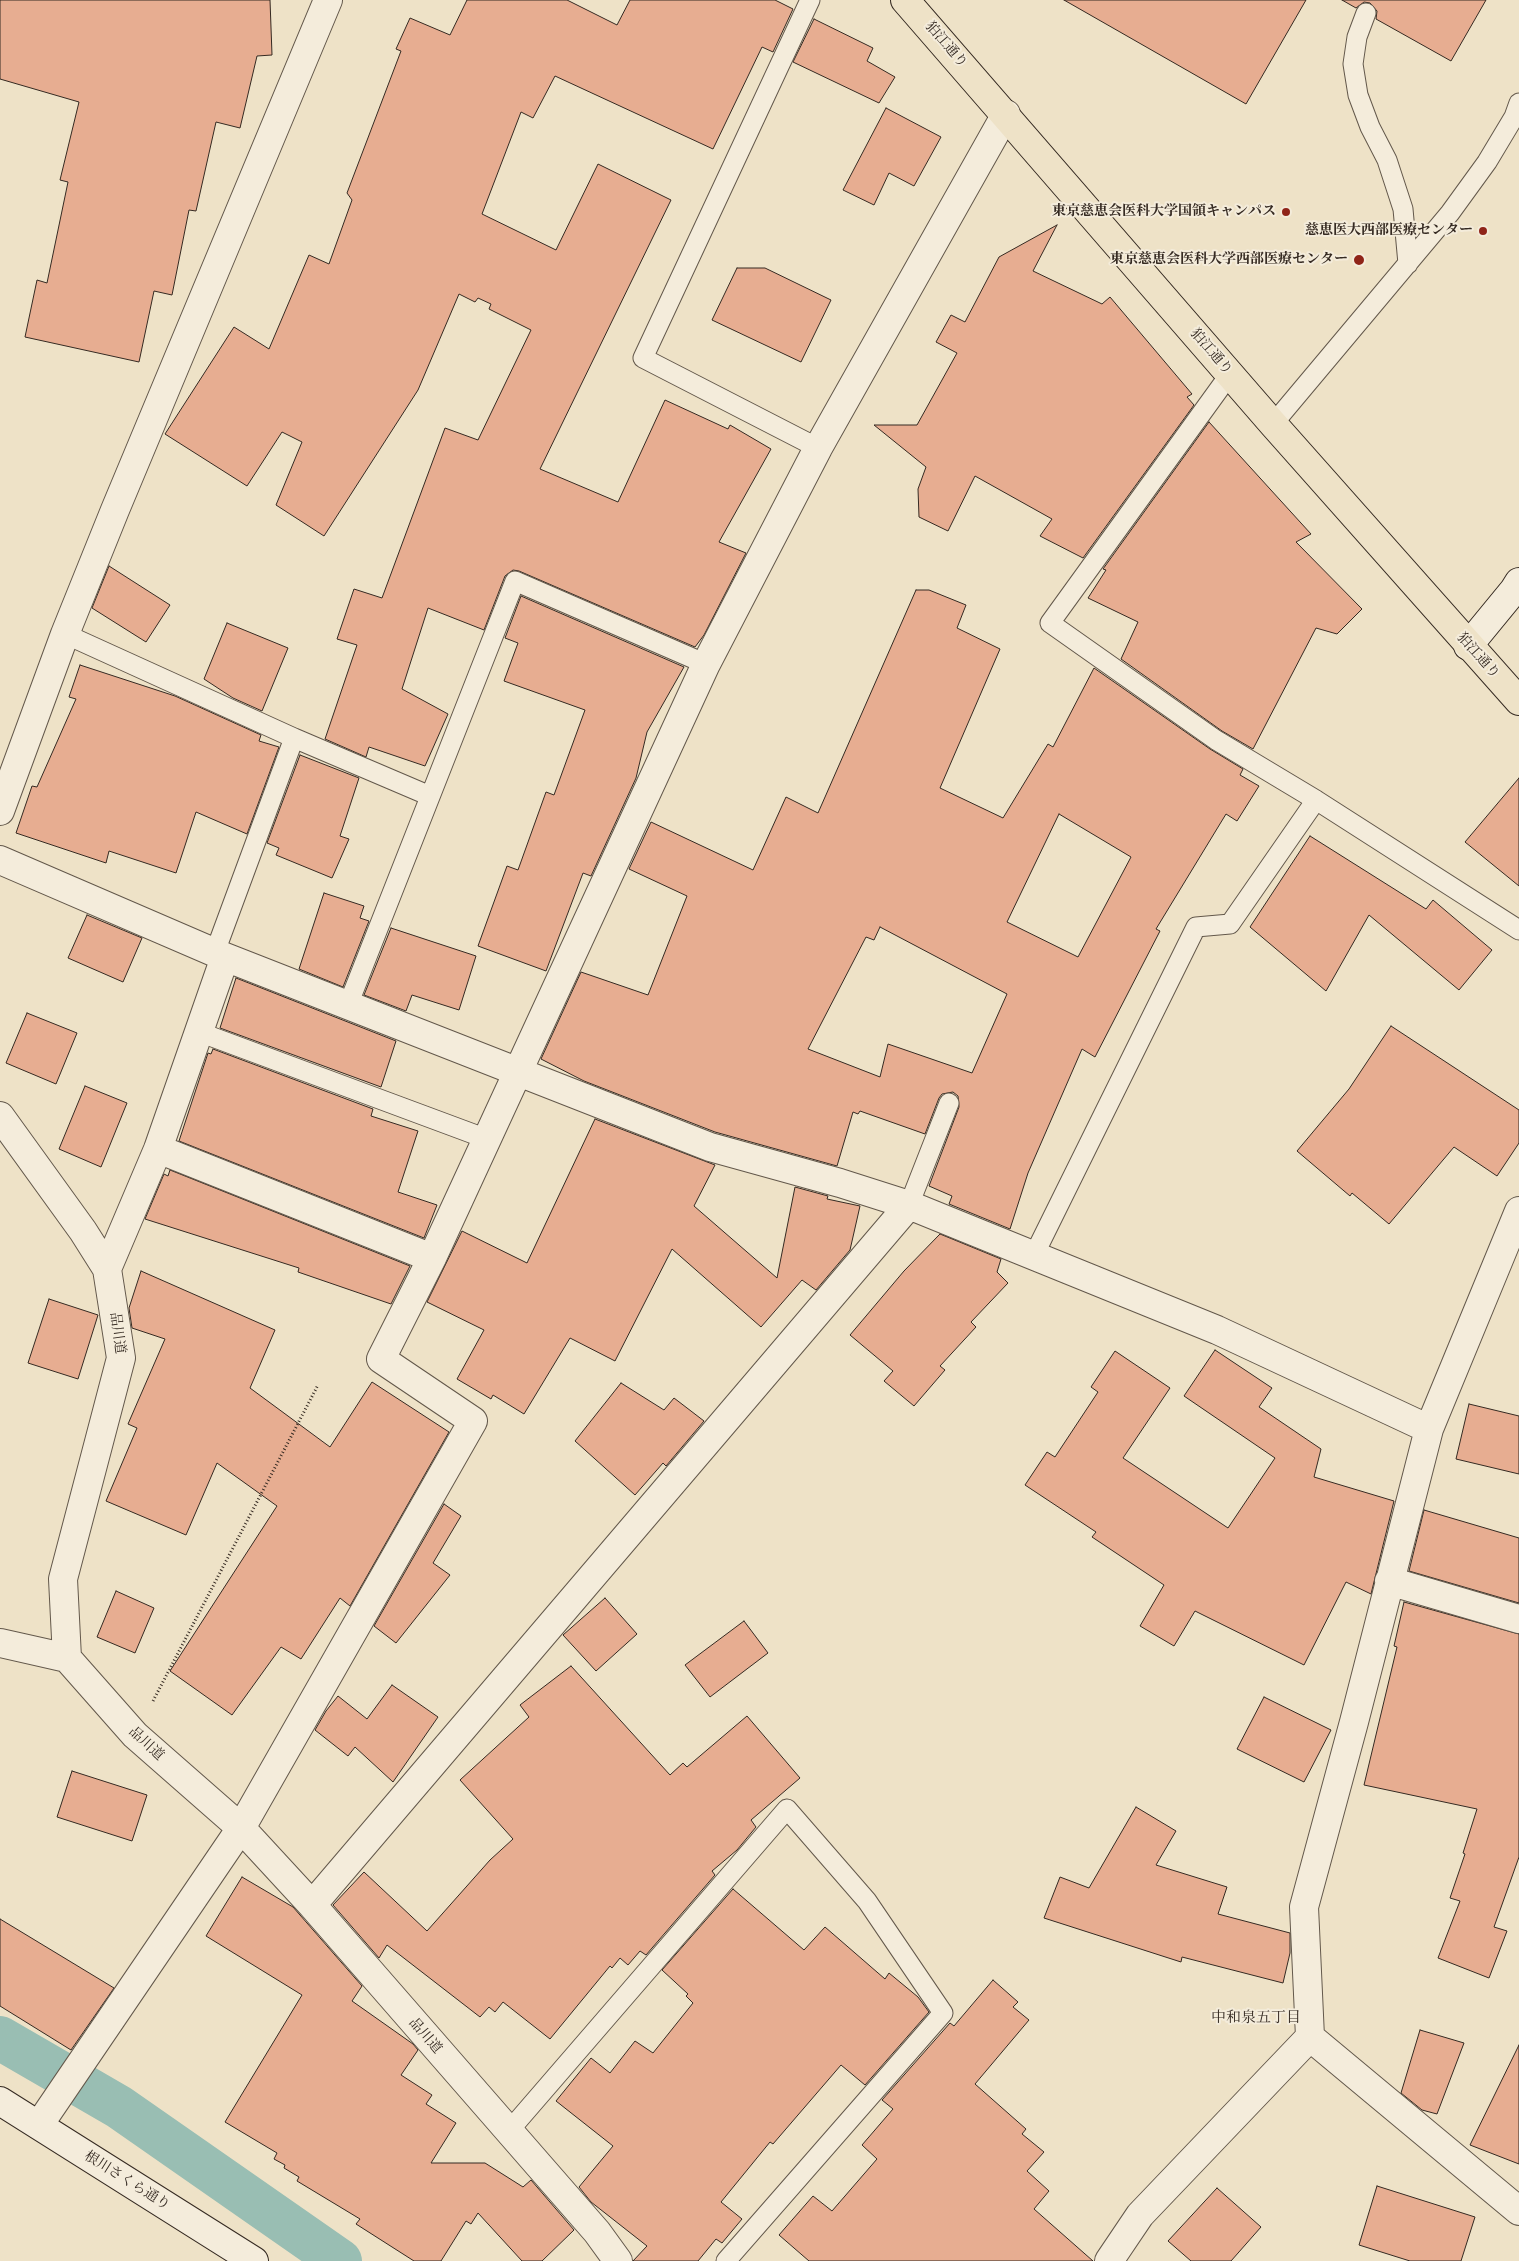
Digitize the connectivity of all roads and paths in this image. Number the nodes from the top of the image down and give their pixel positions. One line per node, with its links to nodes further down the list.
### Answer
1 (328, 0): 12 (street)
2 (810, 0): 10 (lane)
3 (905, 0): 6 (main road, 狛江通り)
4 (1366, 13): 7 (lane)
5 (1519, 102): 7 (lane)
6 (1006, 114): 8 (main road, 狛江通り); 10 (street)
7 (1408, 264): 9 (lane)
8 (1230, 374): 9 (main road, 狛江通り); 18 (lane)
9 (1273, 424): 13 (main road, 狛江通り)
10 (818, 448): 14 (street)
11 (1519, 582): 13 (street)
12 (65, 634): 16 (lane); 19 (street)
13 (1468, 646): 15 (main road, 狛江通り)
14 (706, 664): 17 (lane); 25 (street)
15 (1519, 701)
16 (294, 738): 17 (lane); 22 (lane)
17 (430, 796): 23 (lane)
18 (1316, 800): 21 (lane); 32 (lane)
19 (0, 811)
20 (0, 860): 22 (street)
21 (1519, 930)
22 (220, 954): 23 (street); 24 (street)
23 (348, 1005): 25 (street)
24 (199, 1032): 28 (lane); 29 (street)
25 (518, 1073): 28 (street); 30 (street)
26 (949, 1103): 30 (lane)
27 (0, 1116): 34 (street, 品川道)
28 (487, 1139): 33 (street)
29 (158, 1149): 33 (street); 34 (street)
30 (909, 1205): 32 (street); 43 (street)
31 (1519, 1211): 36 (street)
32 (1034, 1255): 36 (street)
33 (432, 1258): 42 (street)
34 (107, 1270): 40 (street, 品川道)
35 (318, 1386): 41 (path)
36 (1429, 1429): 37 (street)
37 (1389, 1581): 38 (street); 44 (street)
38 (1519, 1619)
39 (0, 1643): 40 (street)
40 (67, 1658): 41 (street, 品川道)
41 (135, 1735): 42 (street, 品川道)
42 (241, 1828): 43 (street, 品川道); 46 (street)
43 (312, 1904): 47 (street, 品川道)
44 (1310, 2037): 48 (street); 52 (street)
45 (0, 2101): 46 (street, 根川さくら通り)
46 (39, 2125): 49 (street, 根川さくら通り)
47 (508, 2132): 50 (street, 品川道); 51 (lane)
48 (1519, 2210)
49 (254, 2261)
50 (618, 2261)
51 (726, 2261)
52 (1109, 2261)

